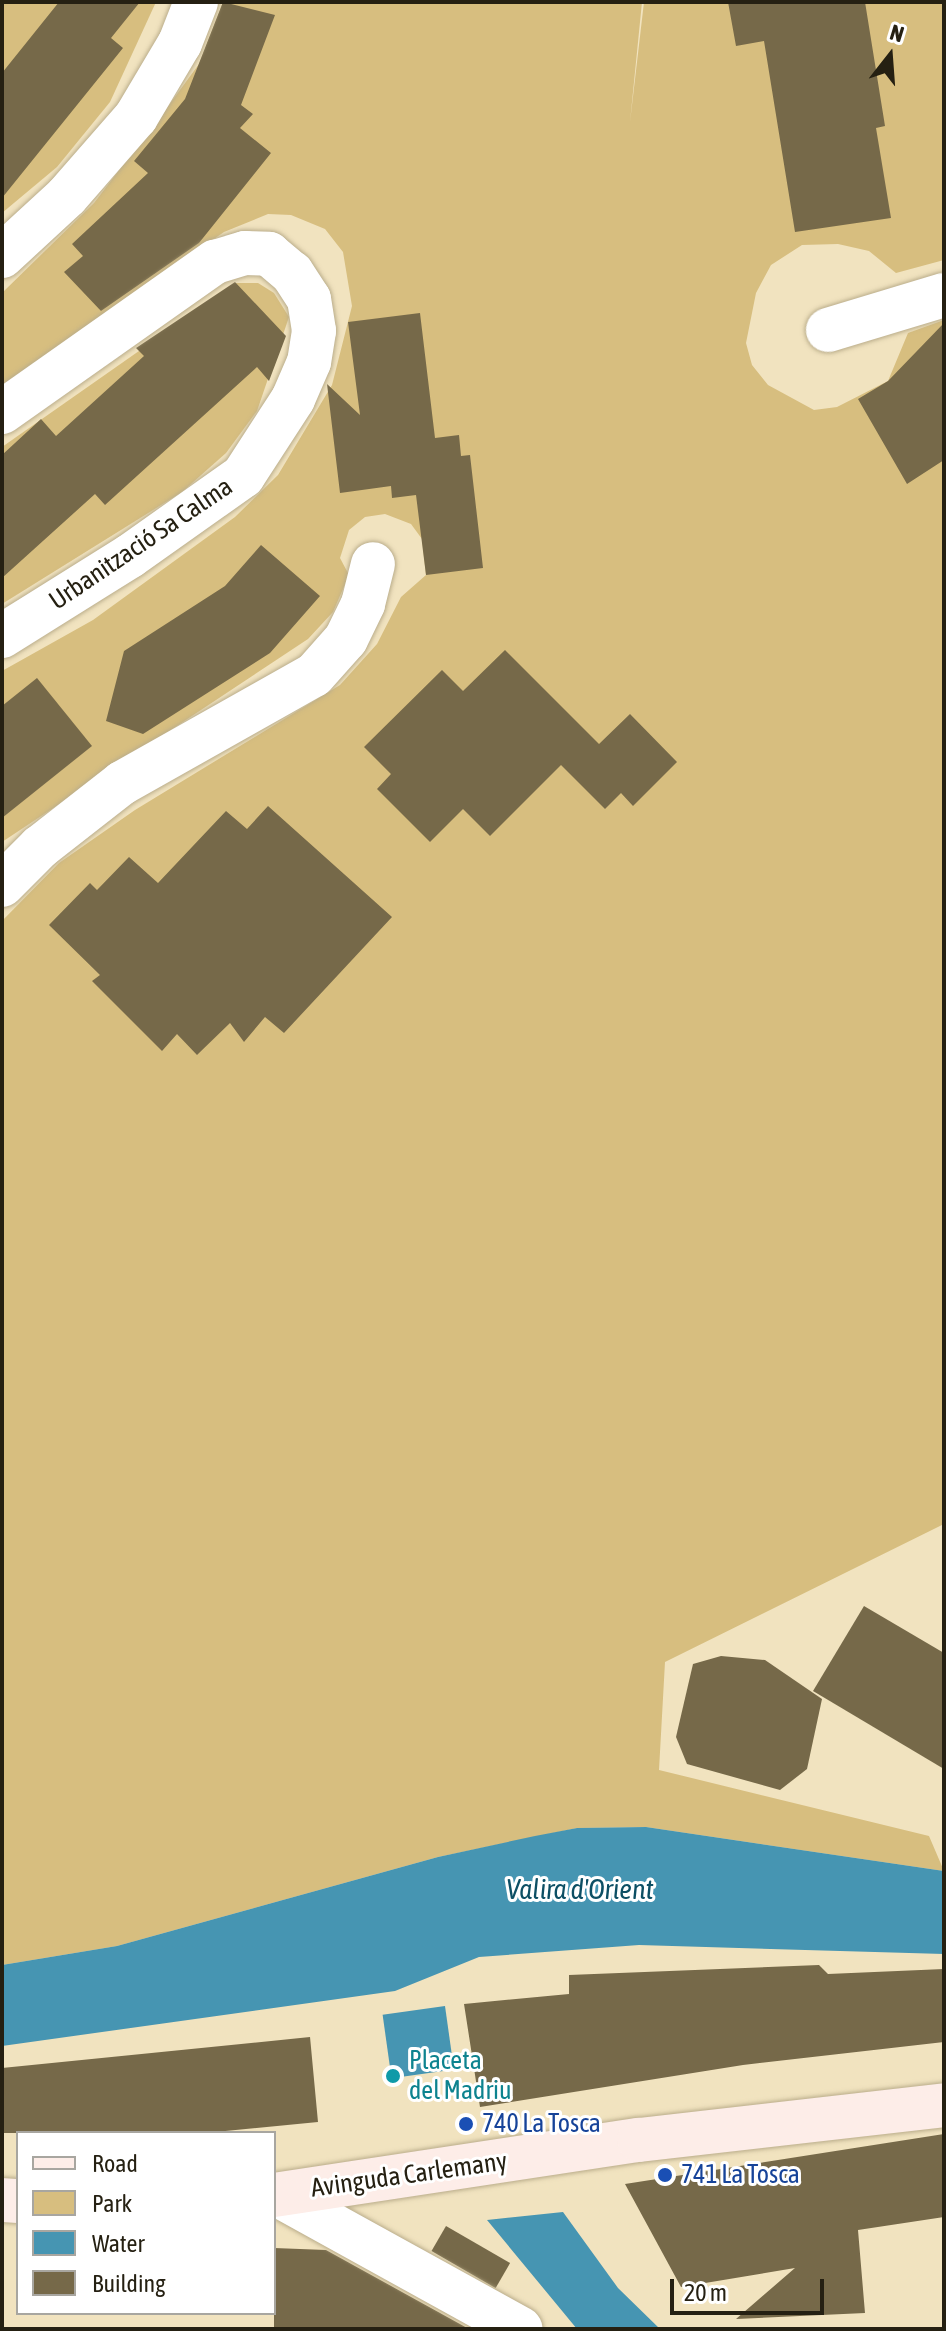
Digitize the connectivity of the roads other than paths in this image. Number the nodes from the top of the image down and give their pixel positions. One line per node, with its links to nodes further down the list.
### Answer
1 (196, 2): 2 (street)
2 (2, 256)
3 (944, 295): 4 (street)
4 (828, 330)
5 (2, 412): 7 (street, Urbanització Sa Calma)
6 (373, 564): 8 (street)
7 (2, 636)
8 (2, 885)
9 (944, 2105): 10 (main road, Avinguda Carlemany)
10 (276, 2195): 11 (street)
11 (521, 2329)

